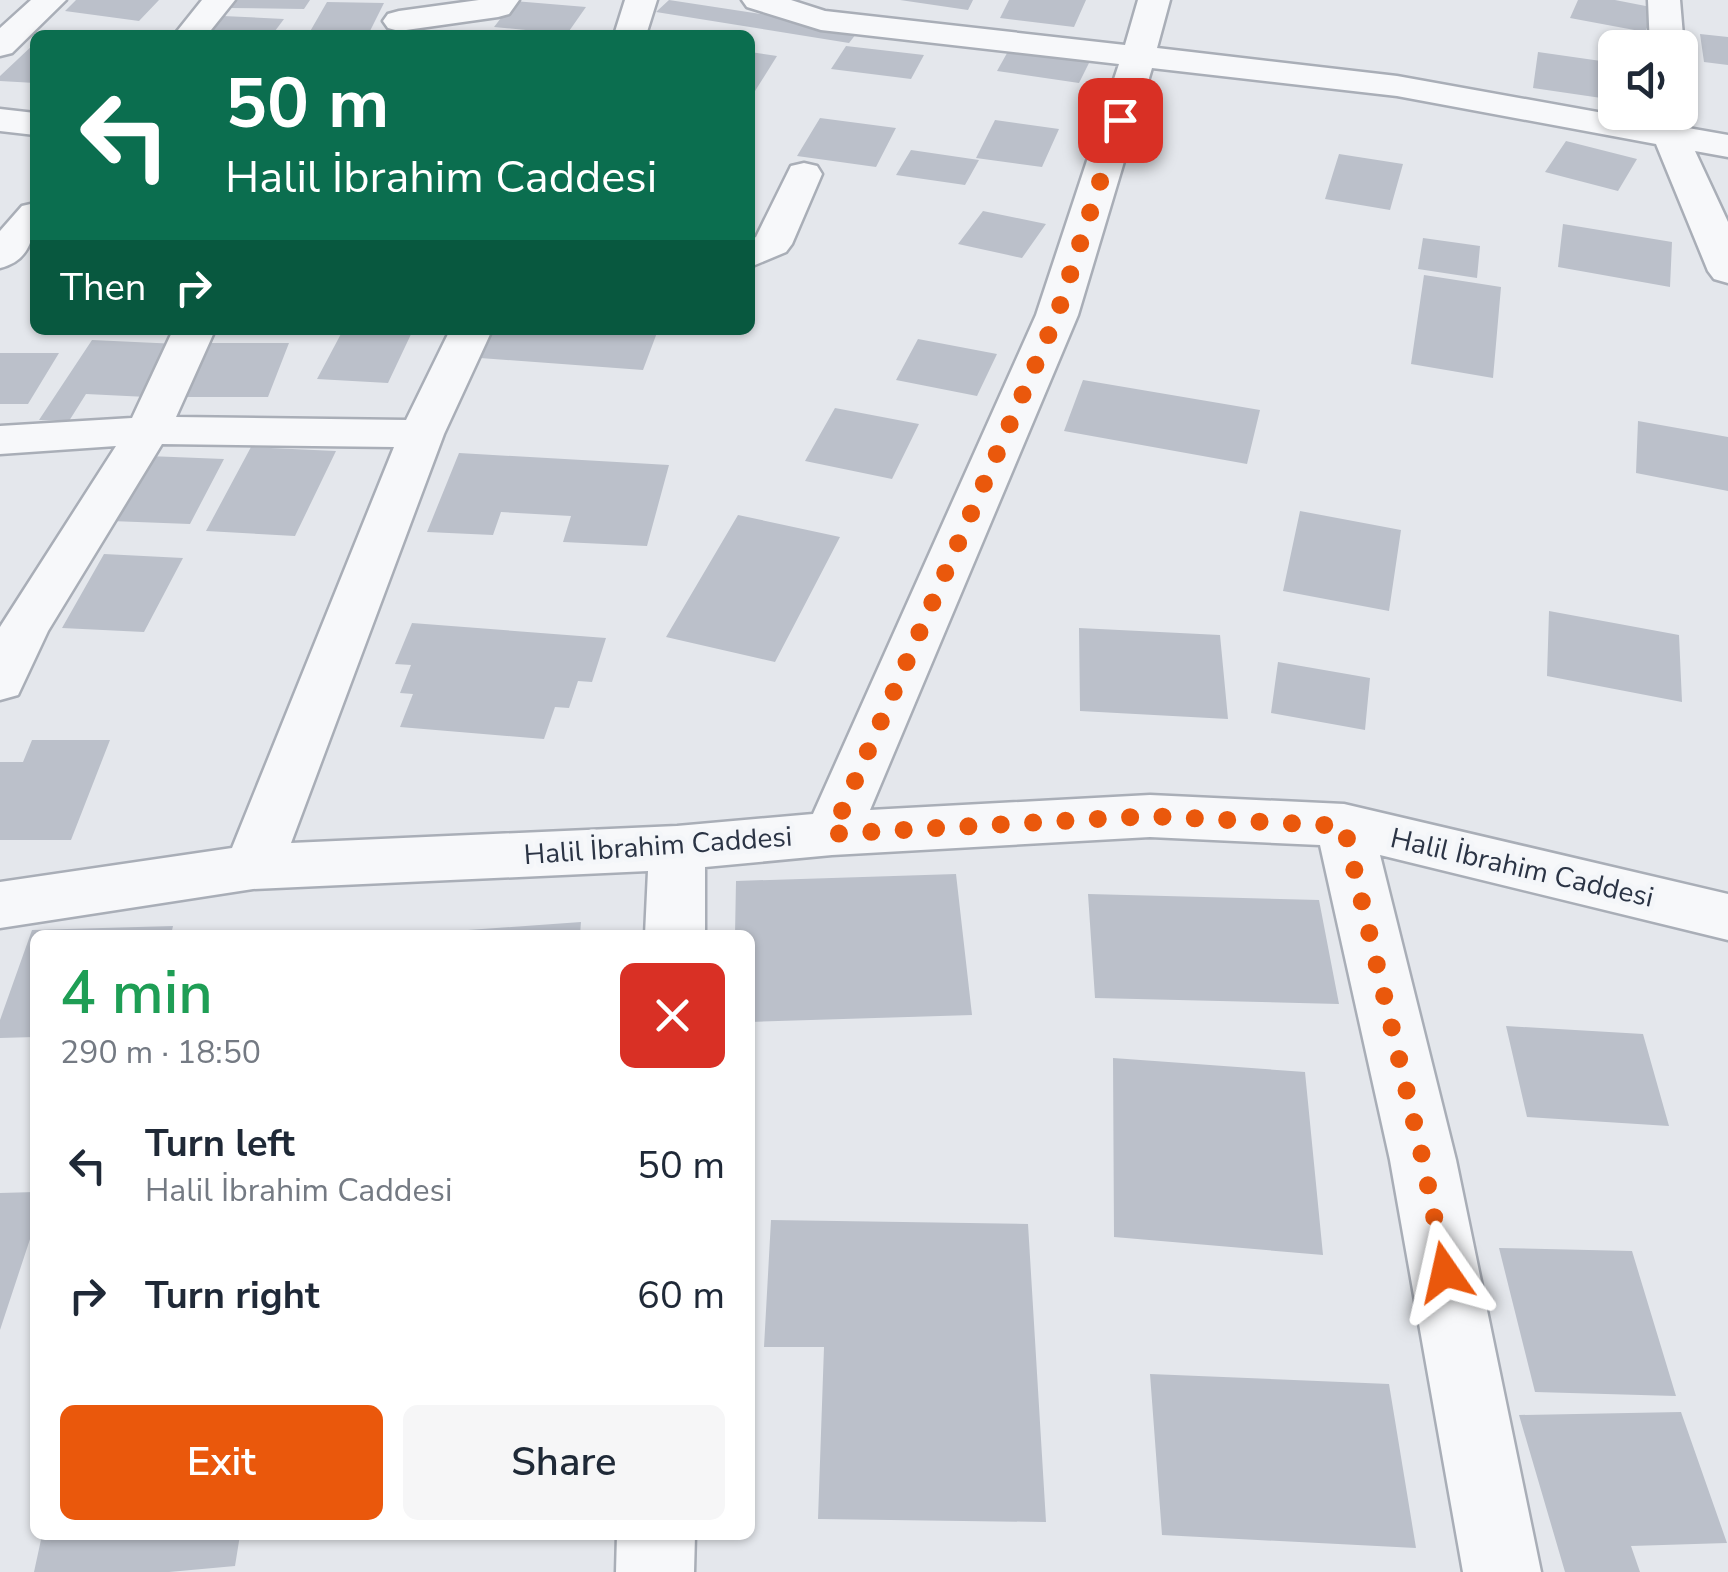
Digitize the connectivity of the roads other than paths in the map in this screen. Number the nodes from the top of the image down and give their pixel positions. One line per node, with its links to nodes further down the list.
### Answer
1 (50, 0): 12 (street)
2 (218, 0): 9 (street)
3 (503, 0): 8 (street)
4 (641, 0): 10 (street)
5 (758, 0): 13 (street)
6 (1154, 0): 13 (street)
7 (1664, 0): 11 (street)
8 (399, 22)
9 (194, 30)
10 (632, 30)
11 (1666, 30)
12 (0, 46)
13 (1137, 55): 14 (street); 32 (street)
14 (1598, 115)
15 (0, 120): 16 (street)
16 (30, 123)
17 (1673, 130): 24 (street)
18 (1685, 130): 19 (street)
19 (1728, 146)
20 (804, 174): 22 (street)
21 (30, 220): 23 (street)
22 (755, 253)
23 (0, 256)
24 (1728, 271)
25 (192, 335): 27 (street)
26 (470, 335): 28 (street)
27 (148, 430): 28 (street); 29 (street); 30 (street)
28 (422, 434): 34 (street)
29 (0, 440)
30 (0, 682)
31 (1344, 826): 32 (street, Halil İbrahim Caddesi); 36 (street, Halil İbrahim Caddesi); 40 (street)
32 (832, 834): 33 (street, Halil İbrahim Caddesi)
33 (677, 848): 34 (street, Halil İbrahim Caddesi); 37 (street)
34 (254, 866): 35 (street, Halil İbrahim Caddesi)
35 (0, 905)
36 (1728, 916)
37 (674, 930)
38 (656, 1540): 39 (street)
39 (655, 1572)
40 (1502, 1572)

